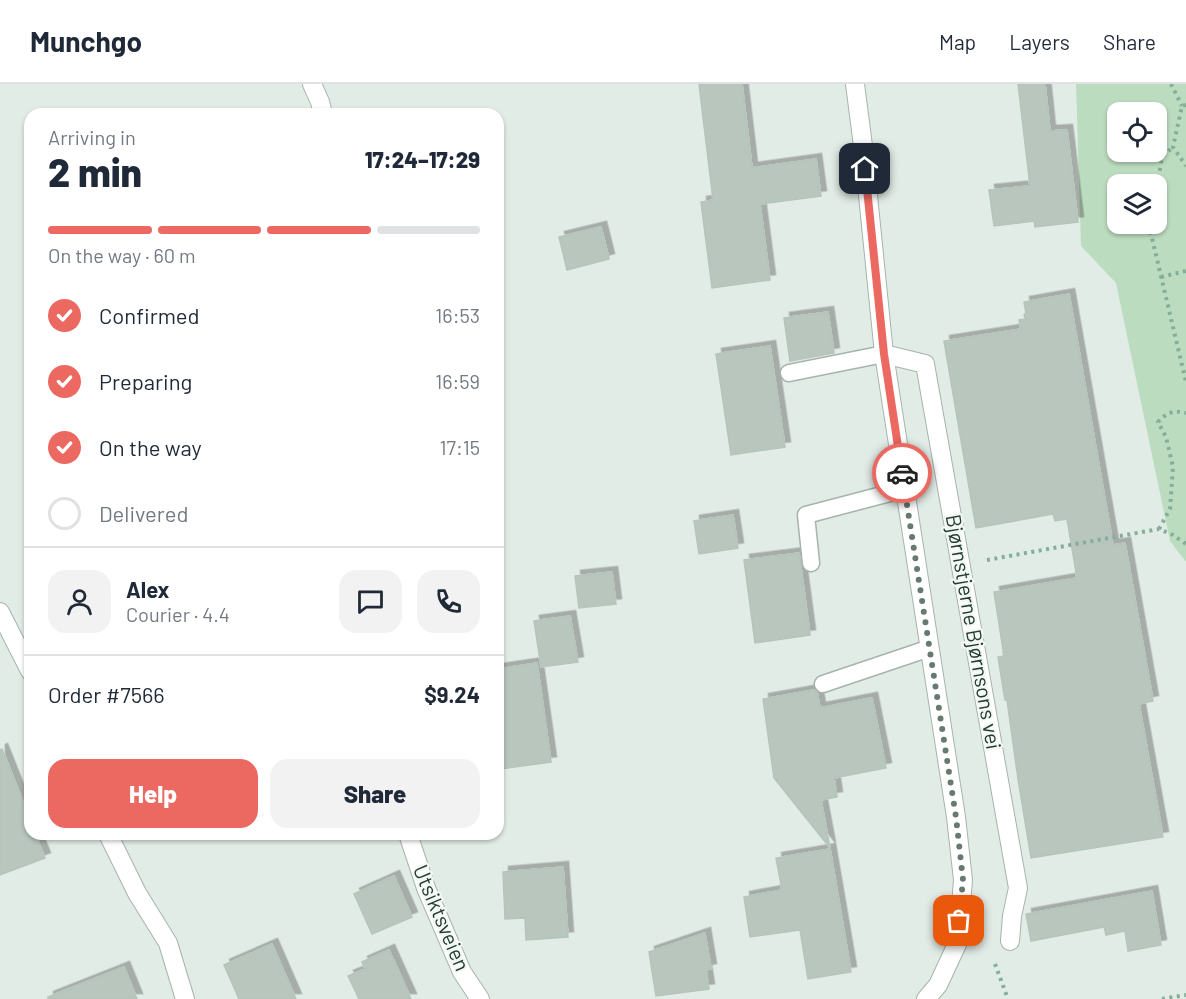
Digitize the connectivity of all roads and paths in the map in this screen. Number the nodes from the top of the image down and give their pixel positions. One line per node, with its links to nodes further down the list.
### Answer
1 (312, 84): 5 (street)
2 (855, 84): 12 (street, Bjørnstjerne Bjørnsons vei)
3 (1171, 84): 4 (path)
4 (1184, 106): 6 (path)
5 (321, 108)
6 (1173, 147): 7 (path); 8 (path)
7 (1186, 166)
8 (1159, 174)
9 (1150, 234): 11 (path)
10 (1186, 271): 11 (path)
11 (1161, 277): 14 (path)
12 (884, 354): 13 (lane); 16 (street, Bjørnstjerne Bjørnsons vei); 20 (street, Bjørnstjerne Bjørnsons vei)
13 (789, 373)
14 (1186, 382)
15 (1186, 413): 17 (path)
16 (905, 489): 19 (lane); 22 (street, Bjørnstjerne Bjørnsons vei)
17 (1159, 530): 18 (path); 20 (path)
18 (1186, 544)
19 (811, 563)
20 (961, 565): 27 (street, Bjørnstjerne Bjørnsons vei)
21 (0, 612): 23 (street)
22 (930, 648): 24 (lane); 32 (street, Bjørnstjerne Bjørnsons vei)
23 (24, 659)
24 (823, 684)
25 (111, 840): 30 (street)
26 (410, 840): 31 (street, Utsiktsveien)
27 (1010, 941)
28 (995, 964): 33 (path)
29 (1186, 995): 34 (path)
30 (185, 999)
31 (480, 999)
32 (926, 999)
33 (1008, 999)
34 (1162, 999)

